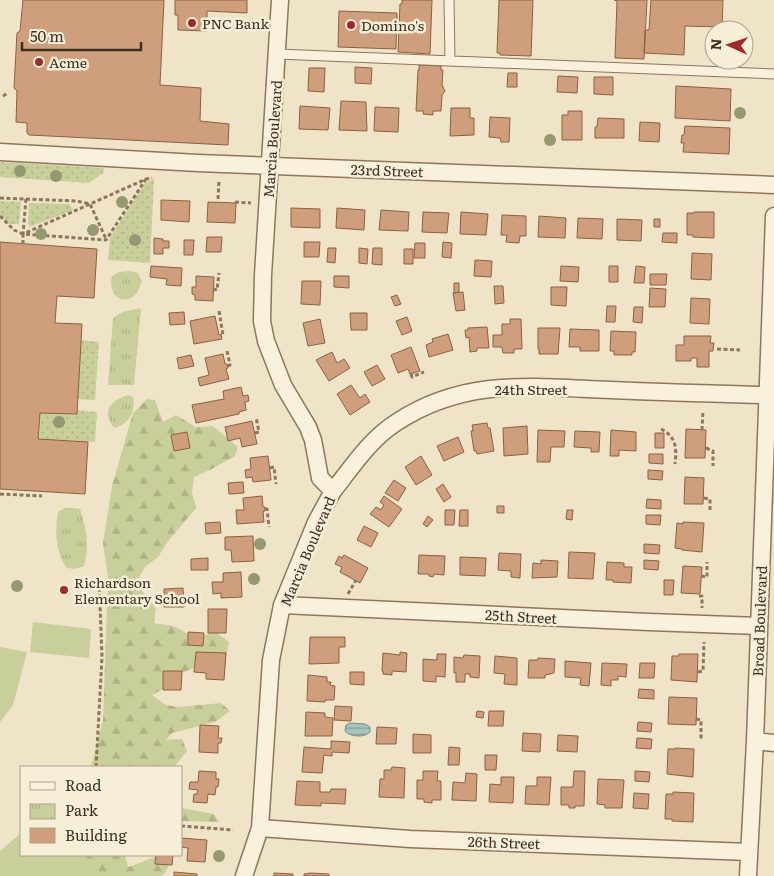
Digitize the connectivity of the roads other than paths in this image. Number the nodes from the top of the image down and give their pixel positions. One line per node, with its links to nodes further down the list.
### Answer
1 (280, 0): 3 (street, Marcia Boulevard)
2 (450, 0): 4 (lane)
3 (277, 54): 4 (lane); 7 (street, Marcia Boulevard)
4 (450, 60): 5 (lane)
5 (774, 74)
6 (0, 152): 7 (street, 23rd Street)
7 (271, 165): 8 (street, 23rd Street); 11 (street, Marcia Boulevard)
8 (774, 185)
9 (774, 216): 10 (street, Broad Boulevard)
10 (766, 395): 11 (street, 24th Street); 13 (street, Broad Boulevard)
11 (333, 491): 12 (street, Marcia Boulevard)
12 (282, 605): 13 (street, 25th Street); 16 (street, Marcia Boulevard)
13 (759, 626): 14 (street, Broad Boulevard)
14 (755, 741): 15 (street); 17 (street, Broad Boulevard)
15 (774, 742)
16 (260, 828): 17 (street, 26th Street); 18 (street, Marcia Boulevard)
17 (749, 852): 19 (street, Broad Boulevard)
18 (244, 876)
19 (748, 876)

